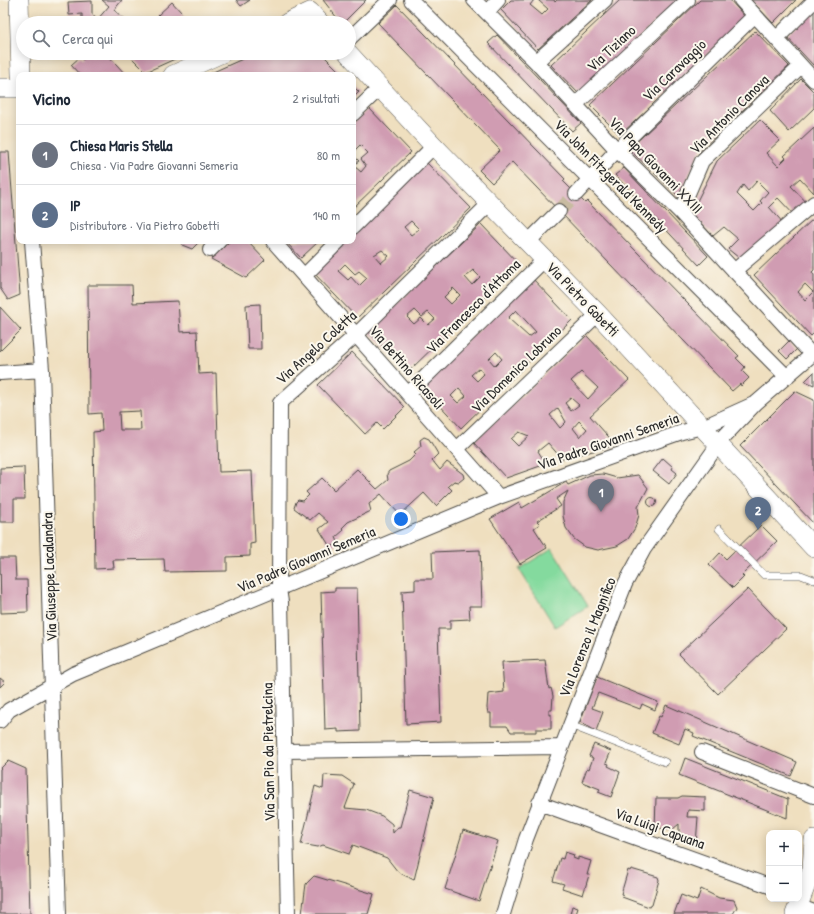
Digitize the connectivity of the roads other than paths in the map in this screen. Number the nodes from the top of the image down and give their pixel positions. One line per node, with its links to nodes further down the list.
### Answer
1 (19, 0): 12 (street)
2 (390, 0): 13 (street)
3 (411, 0): 30 (street, Via John Fitzgerald Kennedy)
4 (474, 0): 10 (street, Via Papa Giovanni XXIII)
5 (498, 0): 10 (street)
6 (605, 0): 18 (street)
7 (688, 0): 26 (street, Via Tiziano)
8 (741, 0): 11 (street)
9 (814, 1): 14 (street)
10 (486, 12): 18 (street, Via Papa Giovanni XXIII)
11 (754, 15): 14 (street); 29 (street, Via Caravaggio)
12 (19, 16)
13 (356, 32)
14 (777, 38): 19 (street)
15 (21, 60): 20 (street)
16 (206, 60): 21 (street)
17 (354, 60): 25 (street, Via Pietro Gobetti)
18 (536, 62): 26 (street, Via Papa Giovanni XXIII)
19 (801, 66): 22 (street); 35 (street, Via Antonio Canova)
20 (21, 72)
21 (180, 72)
22 (814, 80)
23 (0, 88): 24 (street)
24 (16, 88)
25 (380, 88): 27 (street); 28 (street, Via Pietro Gobetti)
26 (575, 105): 29 (street, Via Papa Giovanni XXIII)
27 (356, 111)
28 (434, 146): 32 (street, Via Pietro Gobetti); 36 (street)
29 (617, 150): 30 (street, Via Caravaggio); 35 (street, Via Papa Giovanni XXIII)
30 (589, 179): 31 (street, Via Caravaggio); 49 (street, Via John Fitzgerald Kennedy)
31 (576, 194)
32 (490, 203): 37 (street, Via Pietro Gobetti); 45 (street, Via Angelo Coletta)
33 (814, 203): 42 (street)
34 (559, 211): 37 (street)
35 (680, 212): 42 (street, Via Papa Giovanni XXIII)
36 (356, 224)
37 (528, 242): 41 (street, Via Pietro Gobetti)
38 (32, 244): 47 (street, Via Giuseppe Lacalandra)
39 (276, 244): 43 (street, Via Bettino Ricasoli)
40 (336, 244): 43 (street)
41 (544, 260): 44 (street, Via Pietro Gobetti); 50 (street, Via Francesco d'Attoma)
42 (734, 271): 46 (street, Via Papa Giovanni XXIII)
43 (304, 276): 45 (street, Via Bettino Ricasoli)
44 (598, 314): 52 (street, Via Pietro Gobetti); 54 (street, Via Domenico Lobruno)
45 (356, 335): 50 (street, Via Bettino Ricasoli); 59 (street, Via Angelo Coletta)
46 (813, 354): 49 (street, Via Lorenzo il Magnifico)
47 (42, 370): 48 (street); 60 (street, Via Giuseppe Lacalandra)
48 (0, 374)
49 (787, 377): 51 (street, Via Lorenzo il Magnifico)
50 (408, 394): 54 (street, Via Bettino Ricasoli)
51 (756, 403): 52 (street, Via Lorenzo il Magnifico); 53 (street, Via Lorenzo il Magnifico)
52 (703, 427): 53 (street, Via Pietro Gobetti); 55 (street, Via Padre Giovanni Semeria)
53 (718, 442): 57 (street, Via Pietro Gobetti); 62 (street, Via Lorenzo il Magnifico)
54 (456, 449): 55 (street, Via Bettino Ricasoli)
55 (499, 497): 59 (street, Via Padre Giovanni Semeria)
56 (719, 529): 58 (lane)
57 (814, 548)
58 (814, 580)
59 (280, 588): 60 (street, Via Padre Giovanni Semeria); 64 (street, Via San Pio da Pietrelcina)
60 (53, 685): 61 (street, Via Padre Giovanni Semeria); 72 (street, Via Giuseppe Lacalandra)
61 (0, 721)
62 (570, 725): 63 (street, Via Lorenzo il Magnifico); 66 (lane)
63 (561, 747): 64 (street); 68 (street, Via Lorenzo il Magnifico)
64 (285, 751): 73 (street, Via San Pio da Pietrelcina)
65 (702, 752): 67 (street)
66 (665, 762)
67 (814, 796)
68 (540, 803): 70 (street, Via Luigi Capuana); 74 (street, Via Lorenzo il Magnifico)
69 (814, 840): 71 (street)
70 (766, 885)
71 (802, 905)
72 (59, 914)
73 (288, 914)
74 (503, 914)

